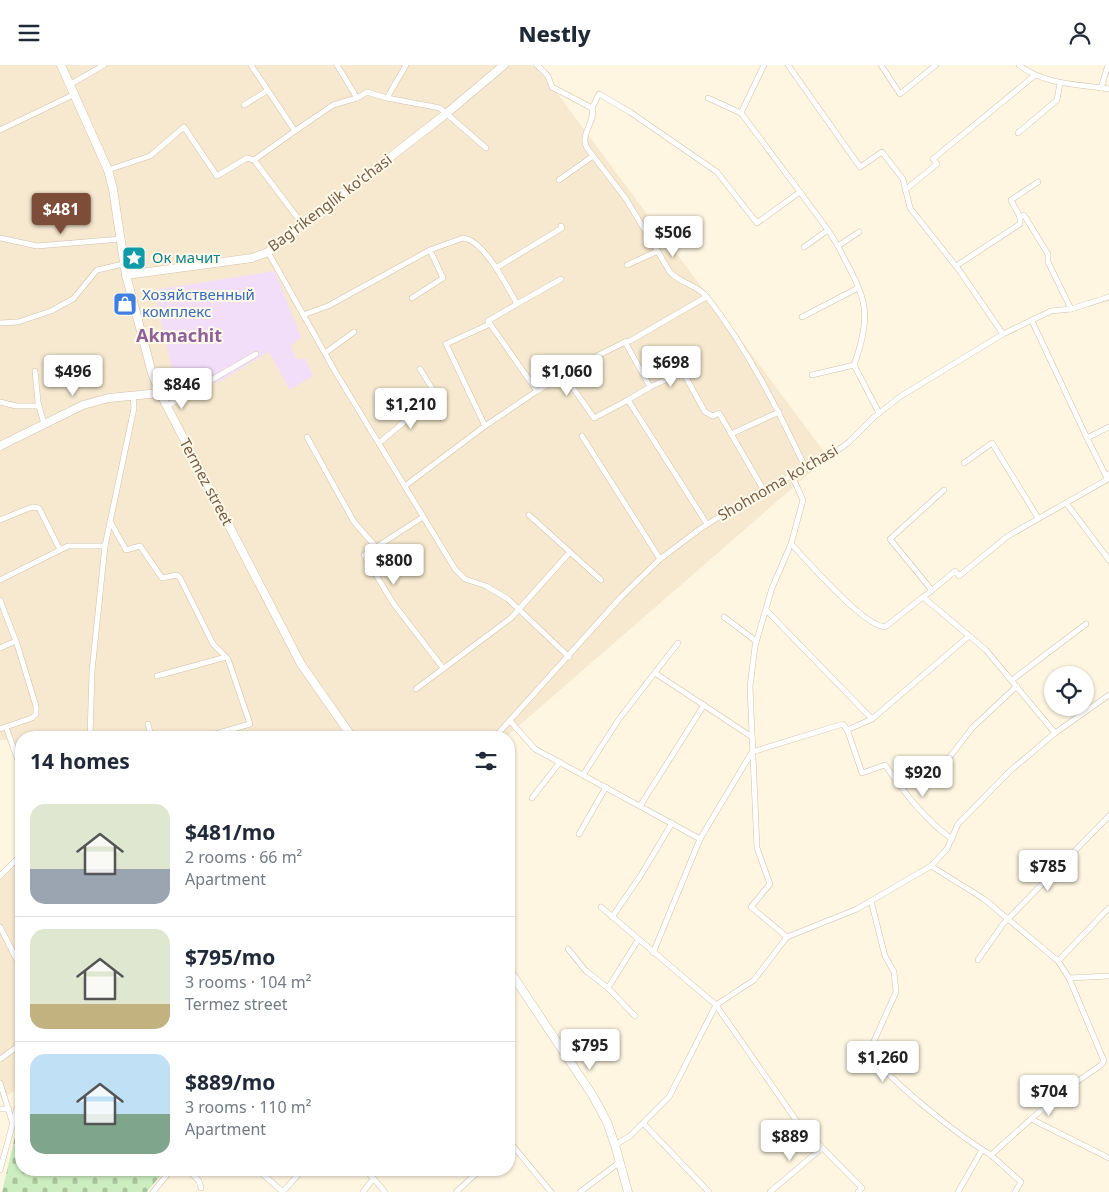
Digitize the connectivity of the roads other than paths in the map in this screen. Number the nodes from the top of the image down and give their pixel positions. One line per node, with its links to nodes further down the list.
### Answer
1 (61, 65): 16 (main road, Termez street)
2 (104, 65): 16 (street)
3 (251, 65): 19 (street)
4 (337, 65): 22 (street)
5 (406, 65): 23 (street)
6 (504, 65): 26 (main road, Bag'rikenglik ko'chasi)
7 (537, 65): 25 (street)
8 (764, 65): 27 (street)
9 (788, 65): 37 (street)
10 (880, 65): 11 (street)
11 (936, 65)
12 (1019, 65): 14 (street)
13 (1108, 65): 17 (street)
14 (1034, 75): 15 (street); 37 (street)
15 (1060, 83): 17 (street); 30 (street)
16 (69, 85): 20 (main road, Termez street)
17 (1101, 88): 18 (street)
18 (1109, 89)
19 (267, 91): 24 (street); 29 (street)
20 (73, 95): 28 (street); 34 (main road, Termez street)
21 (708, 97): 27 (street)
22 (357, 98): 23 (street); 29 (street)
23 (387, 98): 26 (street)
24 (244, 105)
25 (592, 108): 32 (street); 38 (street)
26 (447, 113): 31 (street); 40 (main road, Bag'rikenglik ko'chasi)
27 (741, 113): 38 (street)
28 (0, 130)
29 (295, 131): 33 (street)
30 (1018, 133)
31 (486, 148)
32 (593, 156): 35 (street); 49 (street)
33 (254, 160): 34 (street); 40 (street)
34 (108, 170): 45 (main road, Termez street)
35 (559, 180)
36 (1038, 182): 39 (street)
37 (905, 190): 53 (street)
38 (800, 191): 42 (street)
39 (1020, 217): 53 (street); 62 (street)
40 (303, 225): 50 (main road, Bag'rikenglik ko'chasi)
41 (561, 226): 54 (street)
42 (828, 230): 46 (street); 47 (street)
43 (860, 232): 46 (street)
44 (0, 238): 45 (street)
45 (121, 239): 51 (main road, Termez street)
46 (838, 246): 57 (street)
47 (804, 247)
48 (430, 250): 54 (street); 60 (street); 63 (street)
49 (658, 251): 52 (street); 58 (street)
50 (268, 252): 55 (main road, Bag'rikenglik ko'chasi); 63 (street)
51 (124, 264): 55 (main road, Termez street); 66 (street)
52 (626, 265)
53 (956, 266): 69 (street)
54 (496, 268): 61 (street)
55 (126, 275): 80 (main road, Termez street)
56 (561, 279): 61 (street)
57 (858, 288): 64 (street); 73 (street)
58 (706, 297): 70 (street); 86 (street)
59 (1109, 297): 62 (street, Shohnoma ko'chasi)
60 (412, 298)
61 (517, 304): 67 (street)
62 (1071, 309): 65 (street, Shohnoma ko'chasi)
63 (303, 315): 71 (street)
64 (802, 317)
65 (1032, 321): 69 (street, Shohnoma ko'chasi); 94 (street)
66 (0, 323)
67 (490, 324): 79 (street); 89 (street)
68 (354, 332): 71 (street)
69 (1003, 334): 87 (street, Shohnoma ko'chasi)
70 (625, 341): 76 (street); 78 (street)
71 (325, 353): 95 (street)
72 (256, 355): 85 (street)
73 (854, 365): 77 (street); 87 (street)
74 (420, 369): 95 (street)
75 (35, 371): 84 (street)
76 (564, 375): 79 (street); 82 (street)
77 (812, 375)
78 (650, 387): 82 (street); 91 (street)
79 (537, 391): 89 (street)
80 (160, 393): 81 (main road); 85 (main road, Termez street)
81 (133, 395): 88 (main road); 109 (street)
82 (628, 400): 110 (street)
83 (0, 402): 84 (street)
84 (38, 405): 88 (street)
85 (167, 406): 151 (main road, Termez street)
86 (779, 412): 91 (street); 98 (street)
87 (879, 413): 98 (street, Shohnoma ko'chasi)
88 (44, 424): 96 (main road)
89 (486, 426): 101 (street)
90 (1109, 427): 94 (street)
91 (731, 434): 102 (street)
92 (582, 436): 116 (street)
93 (307, 437): 113 (street)
94 (1087, 438): 100 (street)
95 (379, 443): 101 (street)
96 (0, 446)
97 (964, 463): 107 (street)
98 (806, 469): 99 (street, Shohnoma ko'chasi)
99 (792, 476): 102 (street, Shohnoma ko'chasi); 111 (street)
100 (1108, 477): 104 (street)
101 (405, 486): 106 (street)
102 (763, 489): 110 (street, Shohnoma ko'chasi)
103 (944, 490): 120 (street)
104 (1067, 504): 107 (street); 117 (street)
105 (530, 515): 115 (street)
106 (423, 517): 113 (street); 123 (street)
107 (1038, 518): 120 (street)
108 (0, 520): 114 (street)
109 (110, 521): 112 (street); 132 (street)
110 (707, 524): 116 (street, Shohnoma ko'chasi)
111 (791, 544): 121 (street); 124 (street)
112 (105, 546): 114 (street); 148 (street)
113 (376, 547): 134 (street)
114 (60, 549): 118 (street)
115 (570, 552): 119 (street); 123 (street)
116 (660, 559): 133 (street, Shohnoma ko'chasi)
117 (1109, 560)
118 (0, 580)
119 (601, 580)
120 (930, 592): 121 (street)
121 (923, 597): 127 (street)
122 (0, 599): 128 (street)
123 (519, 609): 133 (street); 134 (street)
124 (766, 610): 129 (street); 142 (street)
125 (724, 617): 129 (street)
126 (1086, 624): 137 (street)
127 (969, 636): 137 (street); 142 (street)
128 (16, 641): 131 (street); 145 (street)
129 (756, 641): 154 (street)
130 (678, 643): 135 (street)
131 (0, 648)
132 (226, 657): 136 (street); 150 (street)
133 (569, 657): 143 (street, Shohnoma ko'chasi)
134 (443, 668): 139 (street)
135 (655, 673): 141 (street); 159 (street)
136 (157, 676)
137 (1012, 680): 138 (street)
138 (1017, 686): 153 (street); 157 (street)
139 (416, 689)
140 (1109, 695): 153 (street)
141 (704, 705): 154 (street); 162 (street)
142 (872, 719): 147 (street)
143 (511, 722): 152 (street, Shohnoma ko'chasi); 158 (street)
144 (148, 724): 149 (street)
145 (6, 727): 146 (street); 155 (street)
146 (0, 729)
147 (847, 729): 156 (street); 167 (street)
148 (90, 731)
149 (150, 731)
150 (227, 731)
151 (348, 731)
152 (501, 731)
153 (1055, 733): 167 (street)
154 (752, 737): 156 (street)
155 (15, 752)
156 (752, 752): 166 (street); 177 (street)
157 (948, 759)
158 (560, 762): 159 (street); 161 (street)
159 (583, 775): 160 (street)
160 (606, 787): 162 (street); 165 (street)
161 (532, 798)
162 (640, 806): 164 (street)
163 (1109, 816): 175 (street)
164 (672, 823): 166 (street); 174 (street)
165 (579, 834)
166 (700, 839): 180 (street)
167 (952, 839): 169 (street)
168 (15, 861): 170 (street)
169 (931, 866): 171 (street); 175 (street)
170 (0, 876)
171 (871, 901): 177 (street); 202 (street)
172 (601, 907): 174 (street)
173 (1109, 908): 183 (street)
174 (612, 917): 178 (street)
175 (1008, 919): 182 (street); 183 (street)
176 (0, 927): 181 (street)
177 (787, 937): 188 (street)
178 (638, 940): 180 (street); 187 (street)
179 (568, 949): 187 (street)
180 (653, 953): 188 (street)
181 (15, 956)
182 (978, 960)
183 (1058, 961): 185 (street)
184 (1109, 976): 185 (street)
185 (1069, 977): 196 (street)
186 (515, 979): 199 (main road)
187 (608, 988): 189 (street)
188 (716, 1005): 198 (street); 200 (street)
189 (634, 1016)
190 (15, 1048): 191 (street)
191 (0, 1059)
192 (0, 1083): 194 (street)
193 (0, 1109): 194 (street)
194 (9, 1109): 197 (street)
195 (15, 1115): 197 (street)
196 (1031, 1119): 203 (street); 204 (street)
197 (13, 1122): 206 (street)
198 (643, 1123): 199 (street); 224 (street)
199 (615, 1145): 205 (main road)
200 (822, 1148): 215 (street); 225 (street)
201 (515, 1150): 221 (street)
202 (982, 1150): 203 (street); 227 (street)
203 (991, 1155): 228 (street)
204 (1109, 1158)
205 (620, 1162): 222 (street); 223 (main road)
206 (0, 1170)
207 (166, 1176): 216 (street)
208 (194, 1176): 214 (street)
209 (265, 1176): 217 (street)
210 (297, 1176): 217 (street)
211 (371, 1176): 213 (street)
212 (473, 1176): 220 (street)
213 (374, 1179): 218 (street); 219 (street)
214 (201, 1188)
215 (860, 1190): 226 (street)
216 (153, 1192)
217 (283, 1192)
218 (363, 1192)
219 (385, 1192)
220 (456, 1192)
221 (551, 1192)
222 (580, 1192)
223 (628, 1192)
224 (709, 1192)
225 (770, 1192)
226 (868, 1192)
227 (959, 1192)
228 (1015, 1192)

